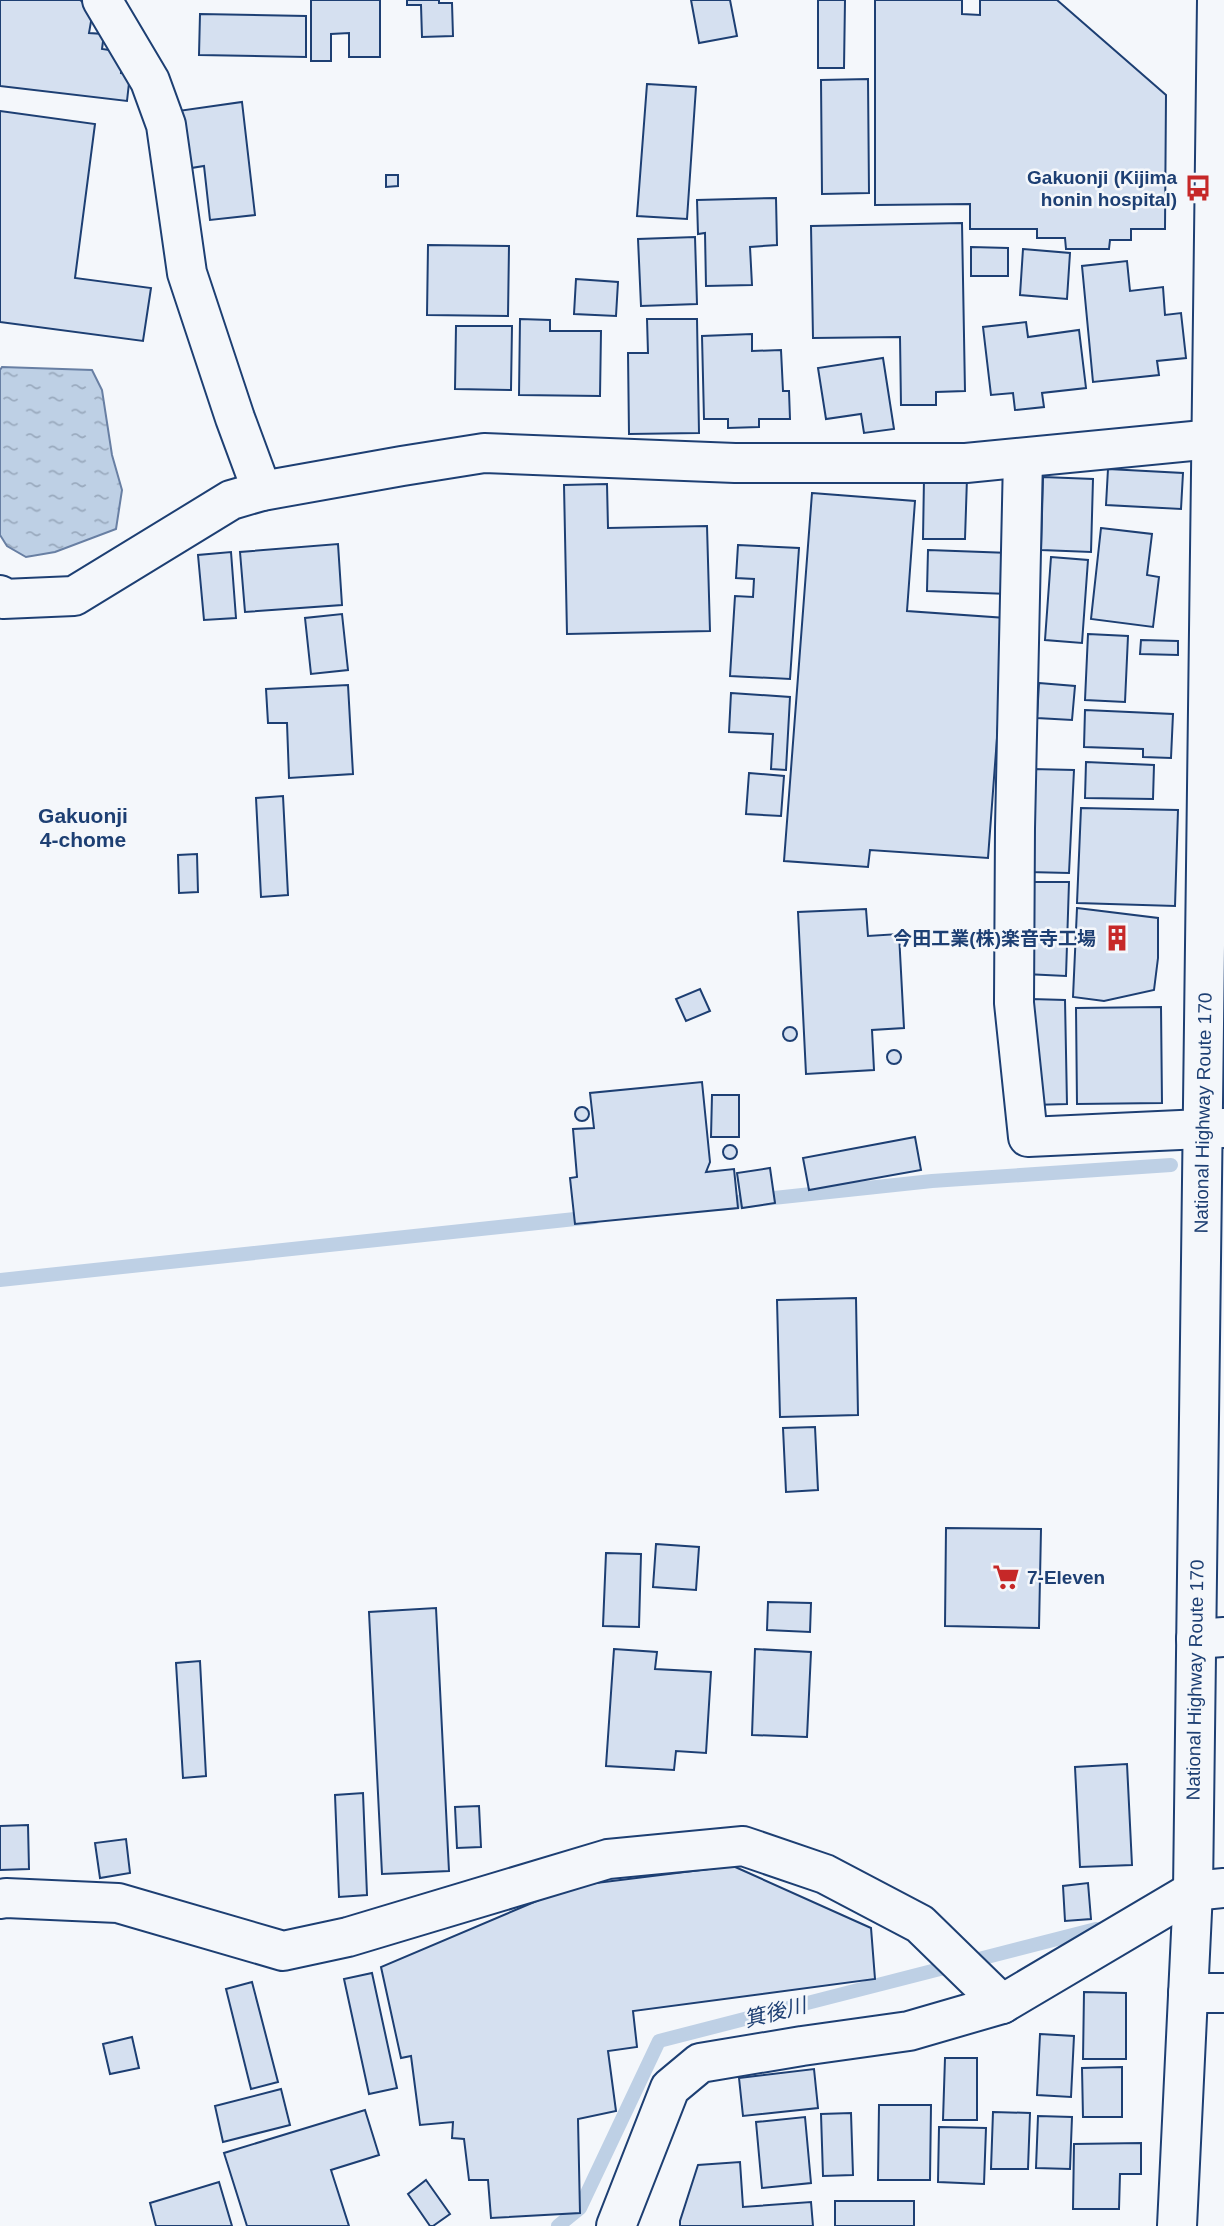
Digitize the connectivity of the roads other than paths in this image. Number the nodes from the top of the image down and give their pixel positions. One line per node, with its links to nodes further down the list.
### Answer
1 (102, 0): 5 (main road)
2 (1217, 0): 3 (main road, National Highway Route 170)
3 (1218, 439): 4 (main road); 7 (main road, National Highway Route 170)
4 (1023, 457): 5 (main road); 7 (main road)
5 (262, 491): 6 (main road)
6 (0, 595)
7 (1213, 1128): 8 (main road, National Highway Route 170)
8 (1210, 1638): 9 (main road, National Highway Route 170)
9 (1208, 1889): 11 (main road, National Highway Route 170); 12 (main road)
10 (0, 1899): 12 (main road)
11 (1206, 1993): 14 (main road, National Highway Route 170)
12 (1002, 2004): 13 (main road)
13 (616, 2226)
14 (1177, 2226)

